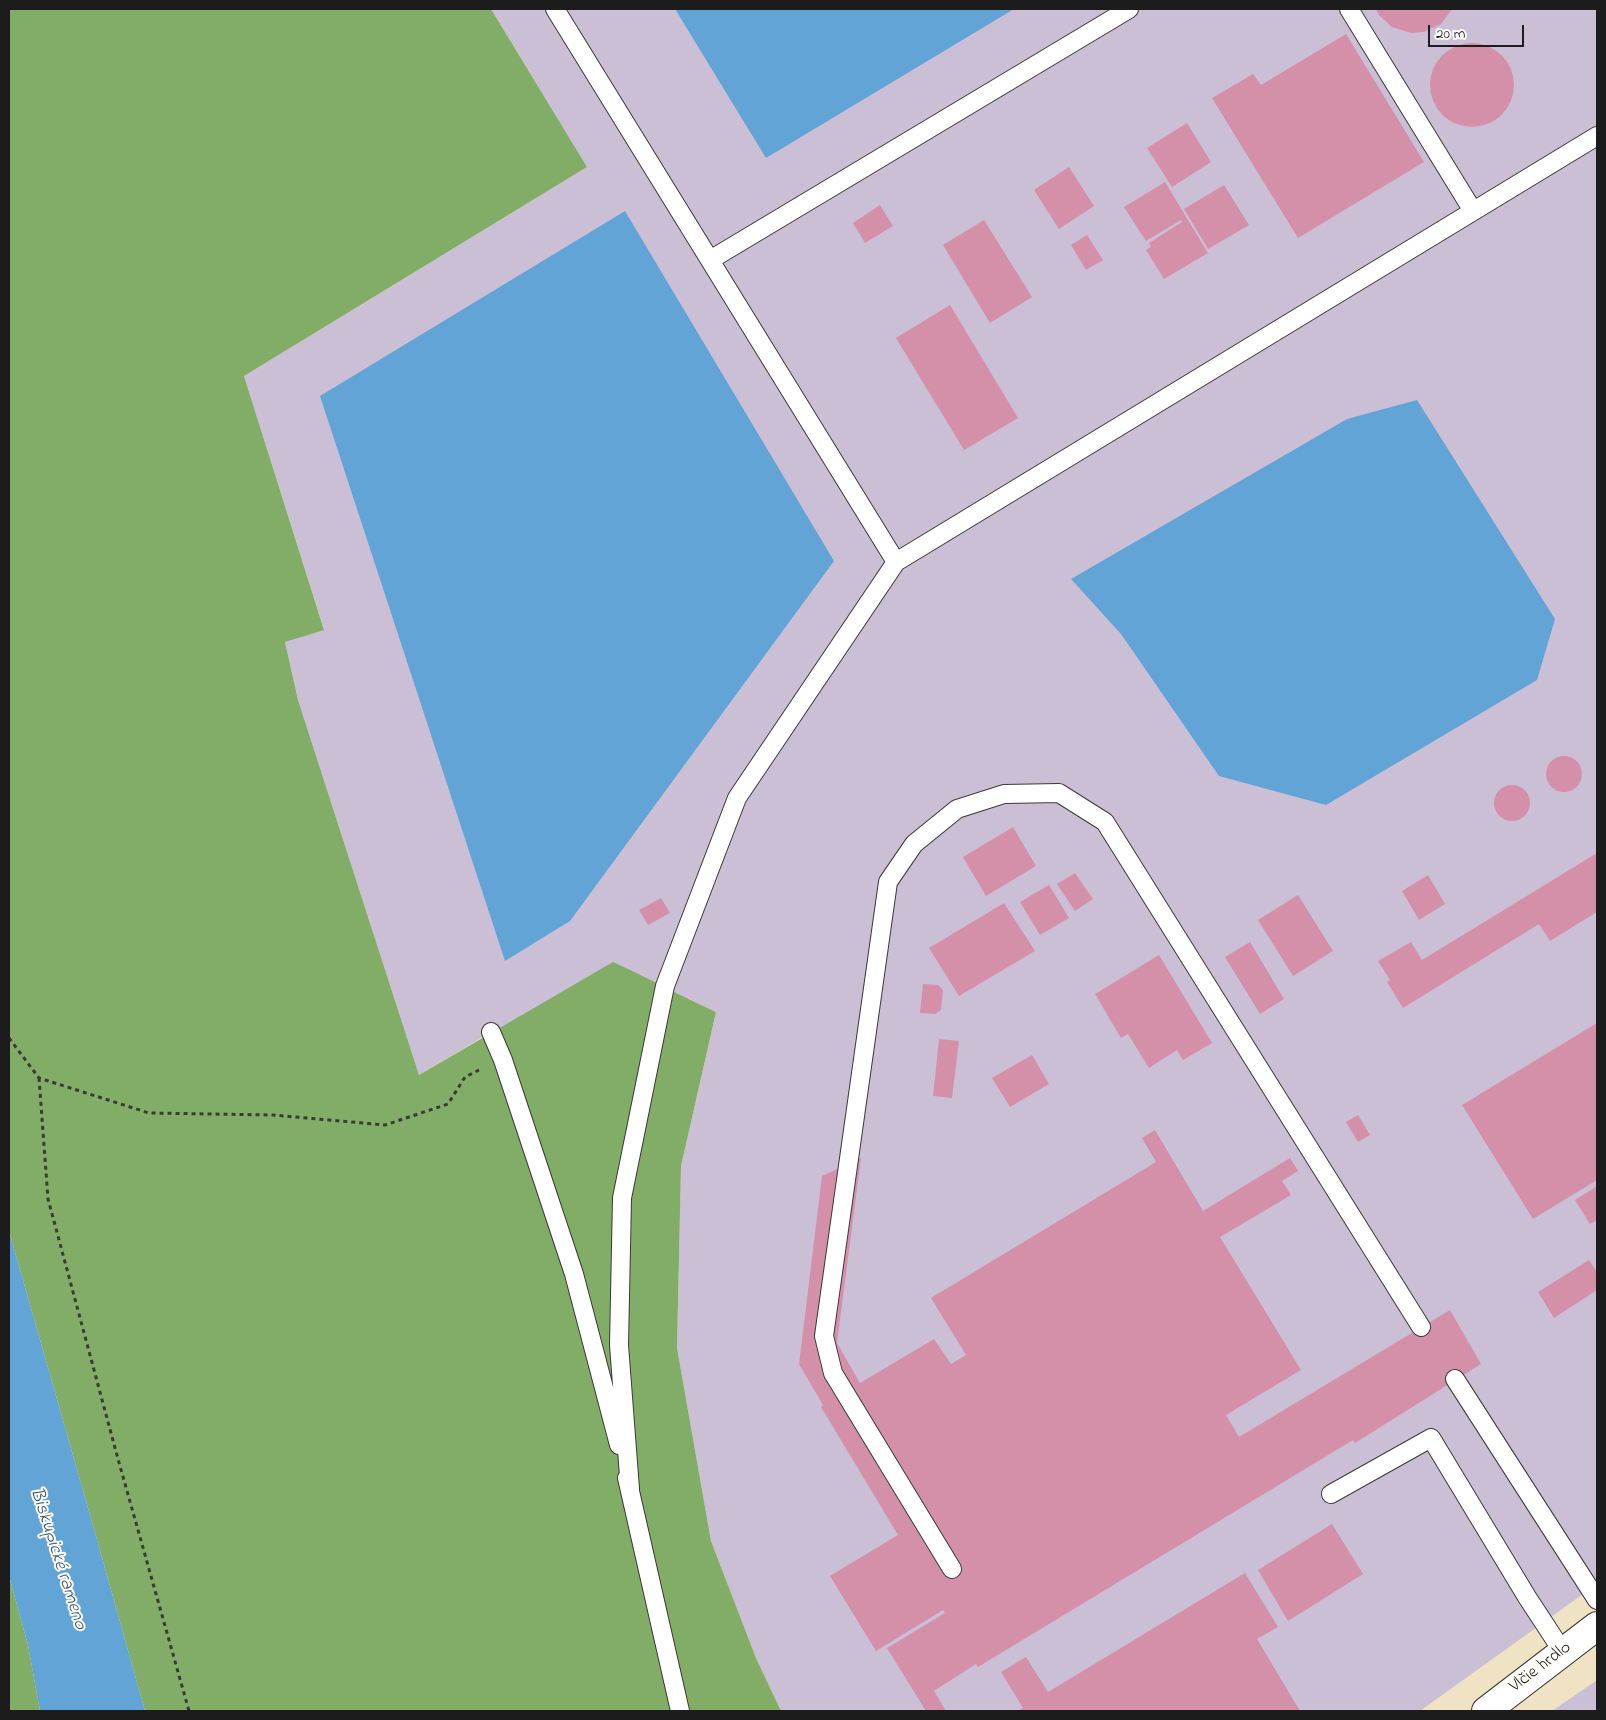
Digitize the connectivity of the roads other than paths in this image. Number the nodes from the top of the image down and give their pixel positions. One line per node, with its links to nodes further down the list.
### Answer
1 (555, 9): 6 (lane)
2 (1129, 9): 6 (lane)
3 (1349, 9): 5 (lane)
4 (1597, 136): 5 (lane)
5 (1473, 211): 7 (lane)
6 (710, 260): 7 (lane)
7 (896, 562): 11 (lane)
8 (491, 1032): 11 (lane)
9 (1421, 1327): 13 (lane)
10 (1455, 1379): 14 (lane)
11 (630, 1489): 17 (lane)
12 (1331, 1494): 16 (lane)
13 (952, 1569)
14 (1597, 1600)
15 (1597, 1626): 16 (street, Vlčie hrdlo)
16 (1563, 1652): 18 (street, Vlčie hrdlo)
17 (680, 1711)
18 (1486, 1711)

